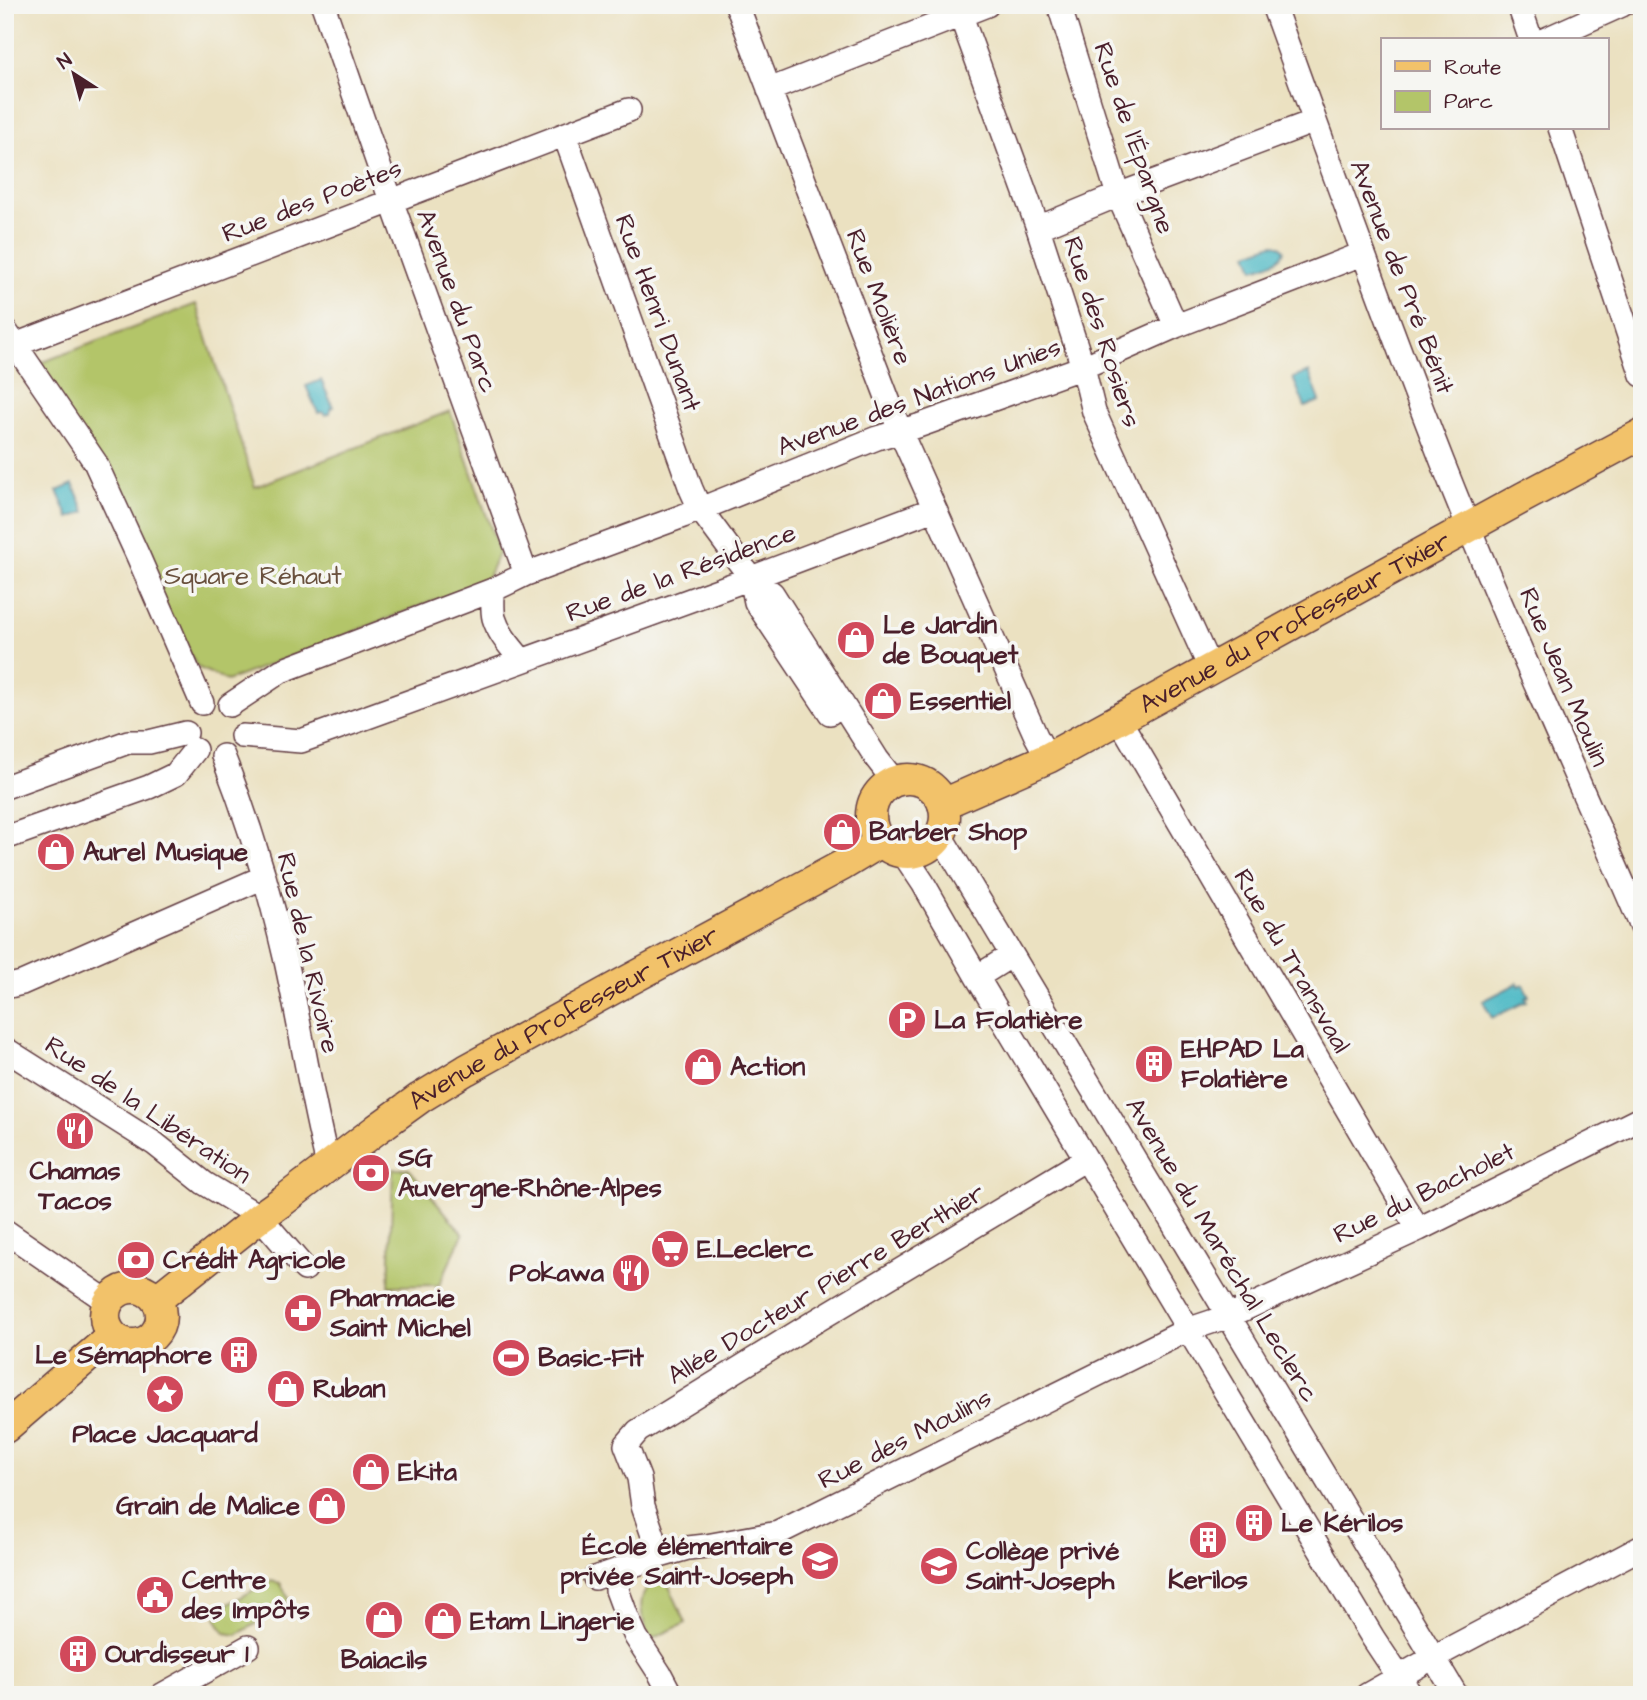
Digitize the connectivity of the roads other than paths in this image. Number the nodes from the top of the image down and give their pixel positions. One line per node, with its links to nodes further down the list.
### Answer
1 (323, 5): 17 (street, Avenue du Parc)
2 (737, 5): 11 (street, Rue Molière)
3 (988, 5): 8 (street)
4 (1059, 5): 16 (street, Rue de l'Épargne)
5 (1273, 5): 13 (street, Avenue de Pré Bénit)
6 (1519, 5): 9 (street)
7 (1622, 5): 10 (street)
8 (959, 10): 11 (street); 18 (street, Rue des Rosiers)
9 (1530, 38)
10 (1548, 38)
11 (769, 90): 24 (street, Rue Molière)
12 (629, 110): 15 (street, Rue des Poètes)
13 (1315, 121): 16 (street); 19 (street, Avenue de Pré Bénit)
14 (1561, 130): 23 (street)
15 (565, 136): 17 (street, Rue des Poètes); 26 (street, Rue Henri Dunant)
16 (1118, 195): 18 (street); 20 (street, Rue de l'Épargne)
17 (391, 200): 21 (street, Rue des Poètes); 29 (street, Avenue du Parc)
18 (1038, 228): 22 (street, Rue des Rosiers)
19 (1362, 254): 20 (street, Avenue des Nations Unies); 28 (street, Avenue de Pré Bénit)
20 (1176, 326): 22 (street, Avenue des Nations Unies)
21 (10, 338): 34 (street)
22 (1083, 367): 24 (street, Avenue des Nations Unies); 33 (street, Rue des Rosiers)
23 (1642, 375)
24 (900, 431): 26 (street, Avenue des Nations Unies); 27 (street, Rue Molière)
25 (1642, 434): 28 (main road, Avenue du Professeur Tixier)
26 (700, 509): 29 (street, Avenue des Nations Unies); 30 (street)
27 (934, 509): 30 (street, Rue de la Résidence); 40 (street, Rue Molière)
28 (1470, 526): 33 (main road, Avenue du Professeur Tixier); 48 (street, Rue Jean Moulin)
29 (526, 575): 31 (street, Avenue des Nations Unies)
30 (751, 578): 32 (street, Rue de la Résidence); 41 (street)
31 (493, 590): 32 (street); 35 (street, Avenue des Nations Unies)
32 (522, 661): 37 (street, Rue de la Résidence)
33 (1211, 670): 36 (main road, Avenue du Professeur Tixier)
34 (202, 703): 35 (street); 38 (street)
35 (230, 705): 37 (street)
36 (1119, 719): 40 (main road, Avenue du Professeur Tixier); 57 (street, Rue du Transvaal)
37 (242, 736): 39 (street)
38 (191, 742): 39 (street); 42 (street); 45 (street)
39 (223, 756): 47 (street, Rue de la Rivoire)
40 (1048, 758): 43 (main road, Avenue du Professeur Tixier)
41 (888, 785): 43 (main road); 46 (main road)
42 (5, 787)
43 (943, 804): 44 (main road)
44 (940, 835): 46 (main road); 49 (street, Avenue du Maréchal Leclerc)
45 (5, 838)
46 (892, 847): 50 (street); 55 (main road, Avenue du Professeur Tixier)
47 (264, 877): 51 (street); 55 (street, Rue de la Rivoire)
48 (1642, 927)
49 (1012, 955): 50 (street); 62 (street, Avenue du Maréchal Leclerc)
50 (977, 977): 54 (street)
51 (5, 987)
52 (5, 1049): 56 (street, Rue de la Libération)
53 (1642, 1118): 57 (street, Rue du Bacholet)
54 (1086, 1159): 63 (street); 67 (street, Allée Docteur Pierre Berthier)
55 (328, 1166): 56 (main road, Avenue du Professeur Tixier)
56 (260, 1217): 59 (street, Rue de la Libération); 60 (main road, Avenue du Professeur Tixier)
57 (1419, 1228): 62 (street, Rue du Bacholet)
58 (5, 1231): 61 (street)
59 (305, 1269)
60 (156, 1300): 61 (main road); 64 (main road)
61 (108, 1302): 64 (main road)
62 (1229, 1316): 63 (street, Rue des Moulins); 71 (street, Avenue du Maréchal Leclerc)
63 (1188, 1329): 67 (street, Rue des Moulins); 72 (street)
64 (112, 1336): 65 (main road)
65 (5, 1428)
66 (1642, 1547): 71 (street)
67 (660, 1556): 68 (street, Rue des Moulins)
68 (620, 1569): 69 (street, Rue des Moulins); 74 (street)
69 (595, 1578)
70 (248, 1647): 73 (street)
71 (1434, 1657): 72 (street); 76 (street, Avenue du Maréchal Leclerc)
72 (1405, 1685): 75 (street)
73 (162, 1695)
74 (671, 1695)
75 (1367, 1695)
76 (1456, 1695)

